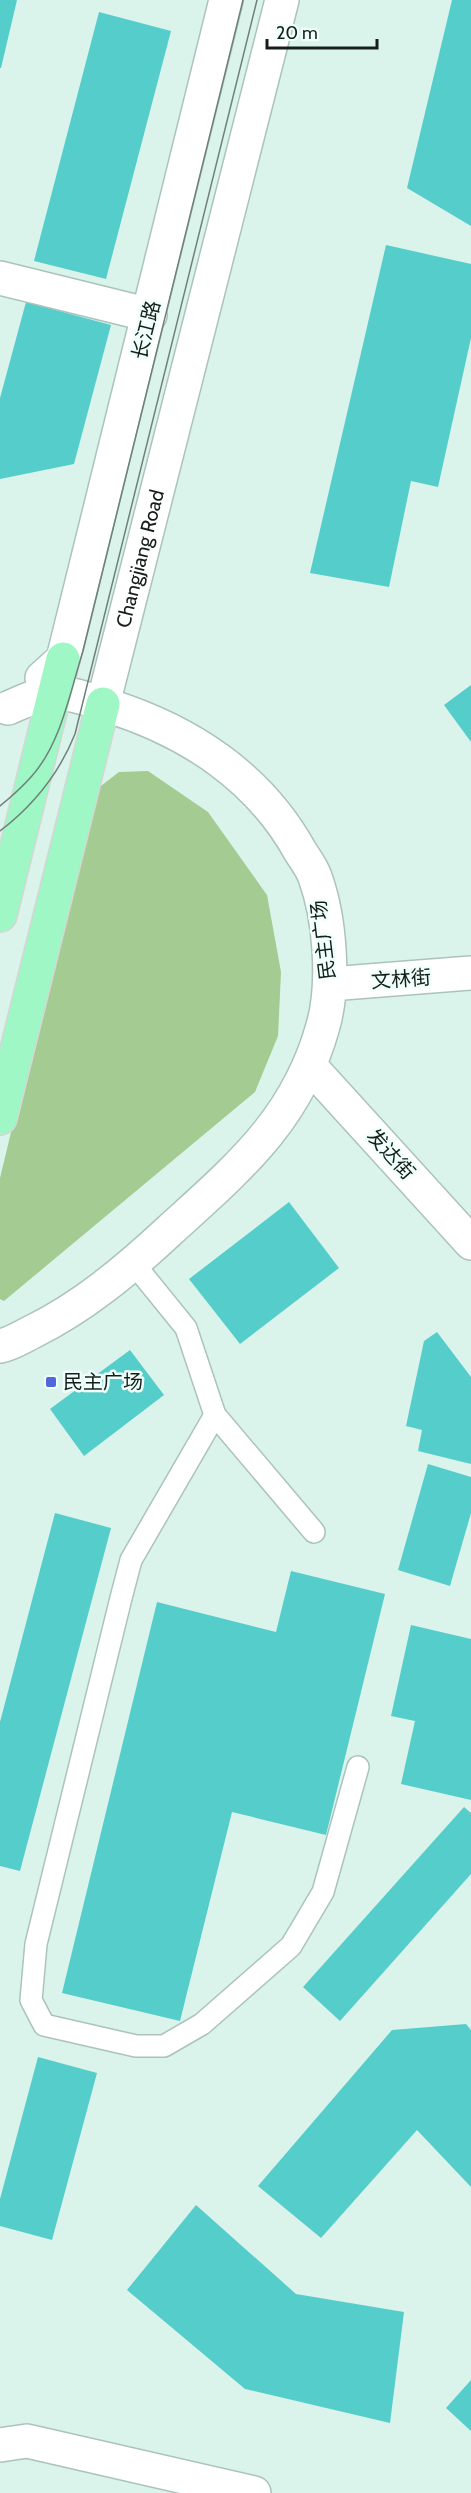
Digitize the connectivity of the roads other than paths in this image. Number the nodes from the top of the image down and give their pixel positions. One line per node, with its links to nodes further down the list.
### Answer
1 (226, 0): 4 (main road, 长江路)
2 (282, 0): 7 (main road, Changjiang Road)
3 (0, 278): 4 (main road)
4 (150, 315): 5 (main road, 长江路)
5 (63, 659): 6 (main road); 8 (main road)
6 (55, 693): 7 (main road, 民主广场); 8 (main road); 9 (main road)
7 (104, 704): 11 (main road, 民主广场); 13 (main road, Changjiang Road)
8 (4, 711)
9 (0, 915)
10 (471, 974): 11 (main road, 文林街)
11 (330, 984): 12 (main road, 民主广场)
12 (310, 1065): 14 (main road, 发达街); 15 (main road, 民主广场)
13 (0, 1118)
14 (471, 1243)
15 (134, 1264): 16 (main road, 民主广场); 17 (lane)
16 (0, 1346)
17 (215, 1415): 18 (lane); 19 (lane)
18 (314, 1532)
19 (358, 1767)
20 (0, 2445): 21 (main road)
21 (254, 2493)

